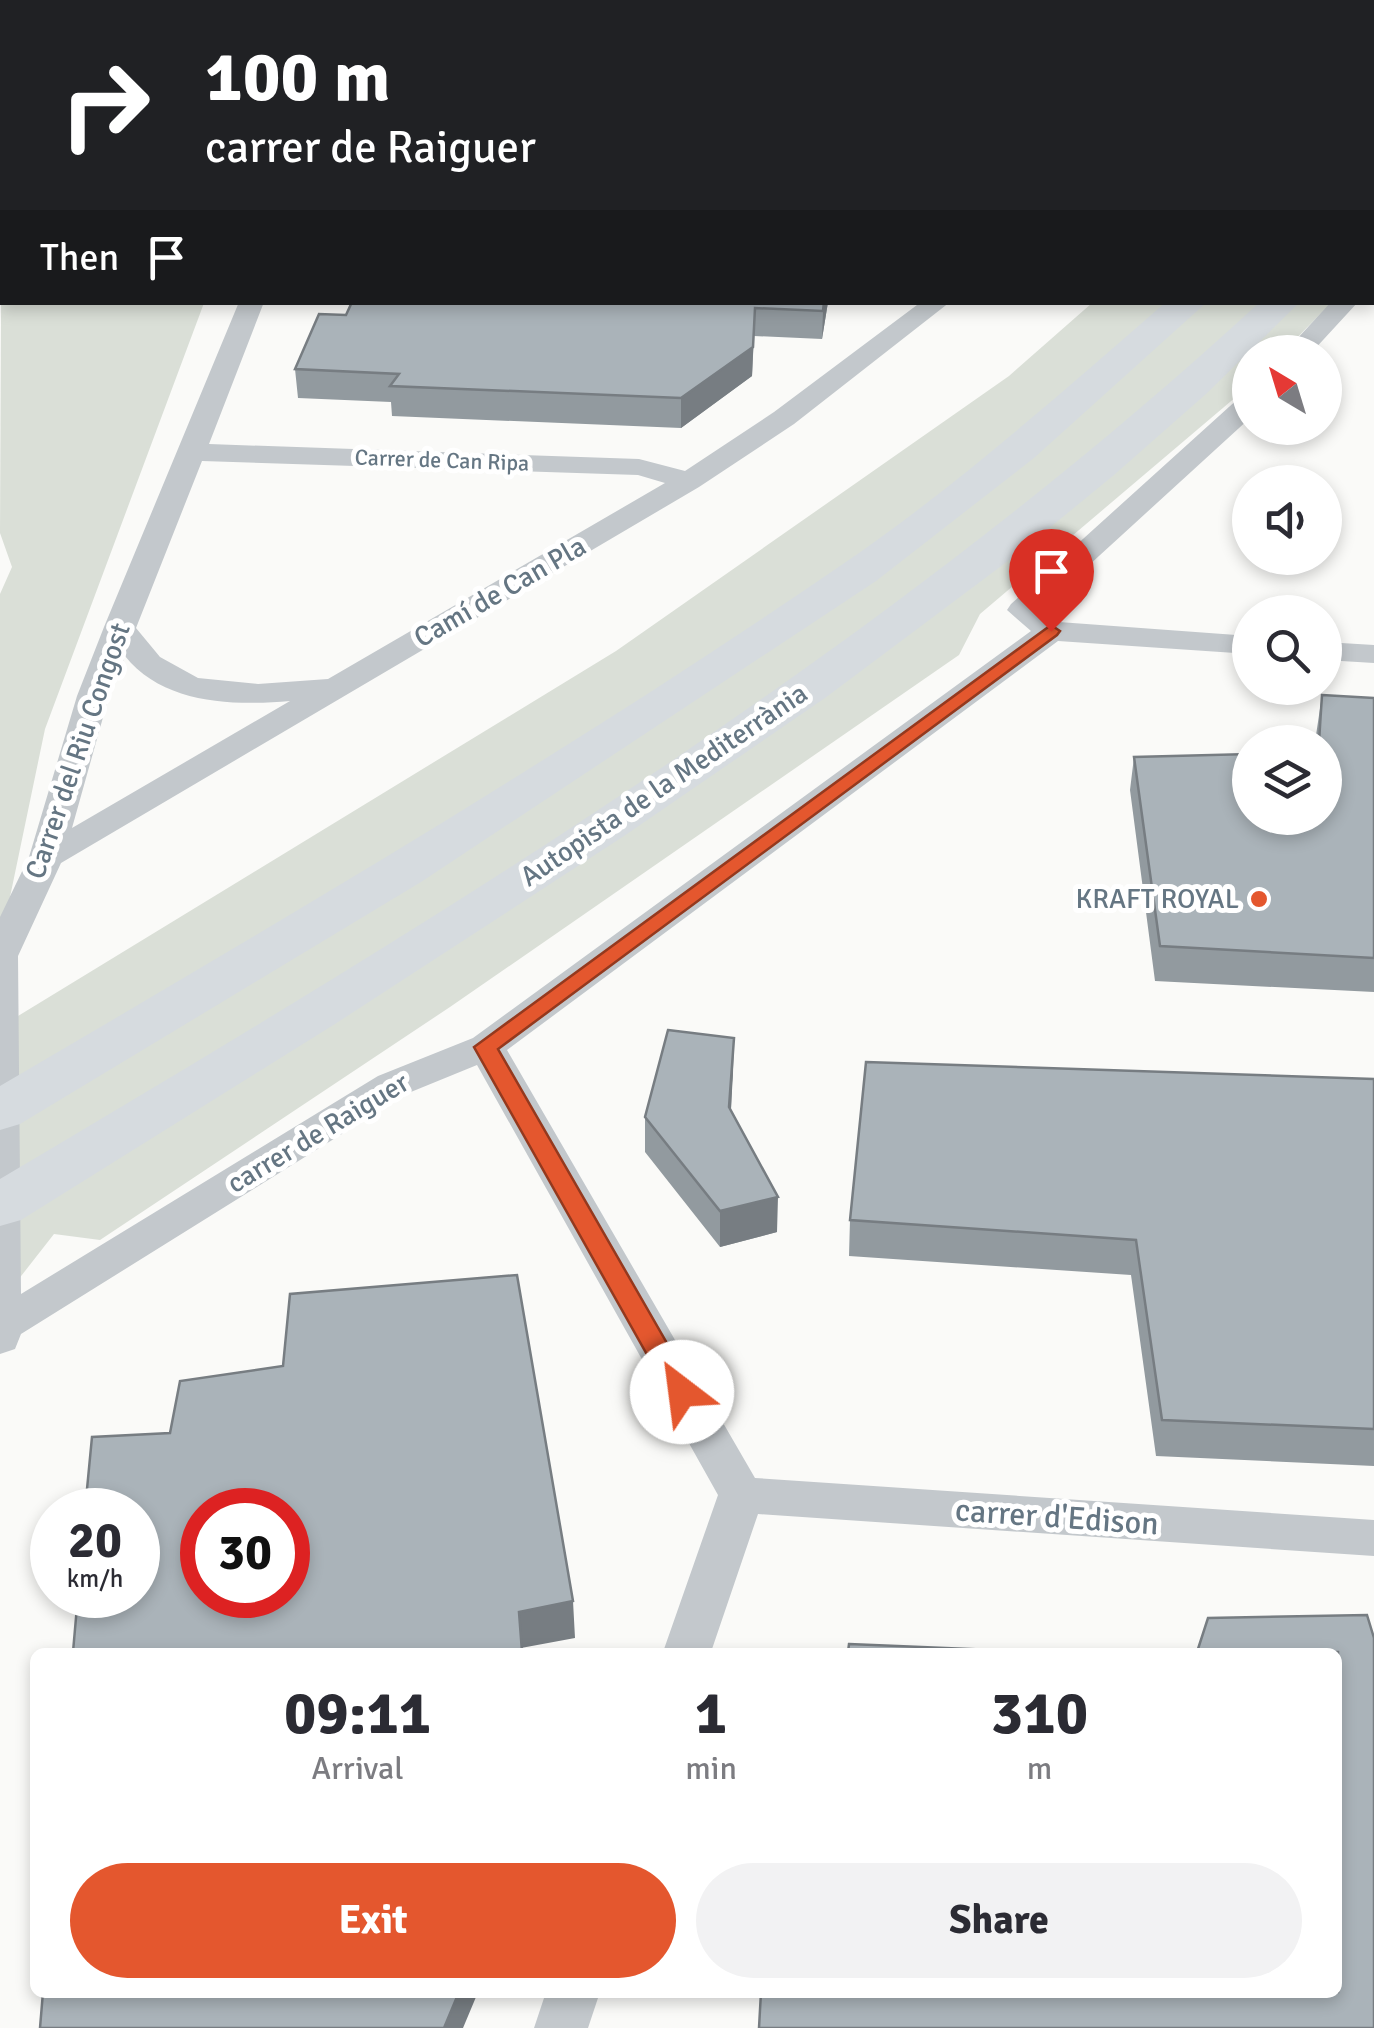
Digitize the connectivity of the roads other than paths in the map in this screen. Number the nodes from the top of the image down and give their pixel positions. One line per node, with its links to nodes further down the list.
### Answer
1 (251, 305): 8 (street, Carrer del Riu Congost)
2 (934, 305): 9 (street, Camí de Can Pla)
3 (1186, 305): 18 (highway)
4 (1279, 305): 19 (highway, Autopista de la Mediterrània)
5 (1343, 305): 6 (street)
6 (1314, 335)
7 (1232, 419): 11 (street)
8 (192, 452): 9 (street, Carrer de Can Ripa); 10 (street, Carrer del Riu Congost)
9 (689, 482): 15 (street, Camí de Can Pla)
10 (120, 627): 15 (street); 16 (street, Carrer del Riu Congost)
11 (1051, 631): 12 (street); 17 (street, carrer de Raiguer)
12 (1232, 644)
13 (1342, 651): 14 (street)
14 (1374, 654)
15 (338, 687): 16 (street, Camí de Can Pla)
16 (46, 857): 20 (street, Carrer del Riu Congost)
17 (486, 1047): 20 (street, carrer de Raiguer); 22 (street)
18 (0, 1111)
19 (0, 1206)
20 (1, 1326): 21 (street, Carrer del Riu Congost)
21 (0, 1338)
22 (740, 1495): 23 (street, carrer d'Edison); 24 (street)
23 (1374, 1538)
24 (689, 1648)
25 (571, 1998): 26 (street)
26 (561, 2028)

